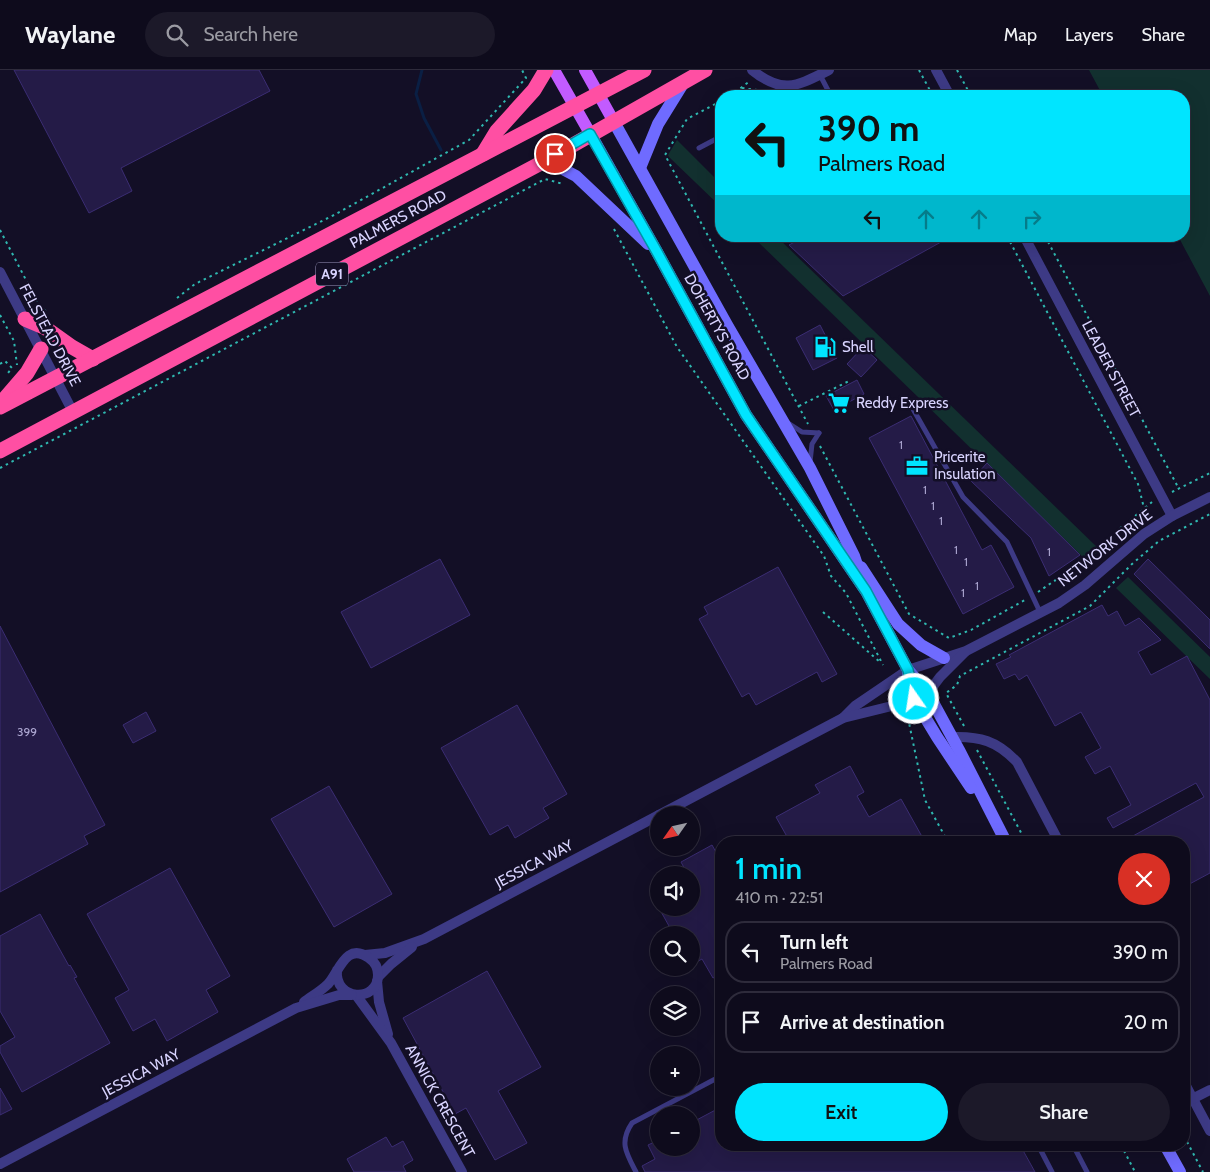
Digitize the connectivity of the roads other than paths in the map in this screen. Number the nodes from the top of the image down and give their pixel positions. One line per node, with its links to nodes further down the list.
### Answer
1 (546, 70): 20 (highway)
2 (554, 70): 15 (main road, DOHERTYS ROAD)
3 (585, 70): 14 (main road, DOHERTYS ROAD)
4 (644, 70): 14 (highway, PALMERS ROAD / A91)
5 (705, 70): 9 (highway, PALMERS ROAD / A91)
6 (936, 70): 13 (street)
7 (755, 72): 10 (street)
8 (825, 72): 10 (street); 12 (lane)
9 (684, 82): 16 (highway, PALMERS ROAD / A91); 22 (main road)
10 (779, 85): 11 (lane)
11 (778, 90)
12 (830, 90)
13 (947, 90)
14 (598, 94): 15 (highway, PALMERS ROAD / A91); 16 (main road, DOHERTYS ROAD)
15 (574, 106): 17 (main road, DOHERTYS ROAD); 20 (highway, PALMERS ROAD / A91)
16 (614, 122): 17 (highway, PALMERS ROAD / A91); 22 (main road, DOHERTYS ROAD)
17 (590, 134): 21 (highway, PALMERS ROAD / A91); 24 (main road, DOHERTYS ROAD)
18 (715, 140): 19 (lane)
19 (699, 148)
20 (482, 155): 28 (highway, PALMERS ROAD / A91)
21 (543, 162): 24 (main road); 32 (highway, PALMERS ROAD / A91)
22 (640, 168): 33 (main road, DOHERTYS ROAD)
23 (1027, 242): 37 (street, LEADER STREET)
24 (657, 252): 39 (main road, DOHERTYS ROAD)
25 (0, 272): 26 (street, FELSTEAD DRIVE)
26 (25, 319): 27 (street, FELSTEAD DRIVE); 28 (highway)
27 (41, 349): 29 (street, FELSTEAD DRIVE); 31 (highway)
28 (93, 359): 29 (highway, PALMERS ROAD / A91)
29 (56, 378): 31 (highway, PALMERS ROAD / A91); 32 (street, FELSTEAD DRIVE)
30 (909, 402): 40 (lane)
31 (0, 405)
32 (73, 412): 34 (highway, PALMERS ROAD / A91)
33 (782, 419): 35 (main road, DOHERTYS ROAD); 35 (lane)
34 (0, 451)
35 (810, 468): 38 (main road, DOHERTYS ROAD)
36 (1210, 497): 37 (street, NETWORK DRIVE)
37 (1172, 516): 40 (street, NETWORK DRIVE)
38 (854, 556): 39 (main road, DOHERTYS ROAD); 42 (main road)
39 (866, 591): 43 (main road, DOHERTYS ROAD)
40 (1040, 612): 41 (street, NETWORK DRIVE)
41 (966, 651): 42 (street, NETWORK DRIVE); 44 (street, NETWORK DRIVE)
42 (944, 658): 43 (street, NETWORK DRIVE)
43 (908, 670): 44 (main road, DOHERTYS ROAD); 45 (main road, DOHERTYS ROAD); 46 (street, JESSICA WAY)
44 (928, 693): 45 (street, JESSICA WAY); 47 (main road, DOHERTYS ROAD)
45 (914, 699): 46 (street, JESSICA WAY); 49 (main road, DOHERTYS ROAD)
46 (843, 718): 48 (street, JESSICA WAY)
47 (952, 737): 49 (main road, DOHERTYS ROAD); 52 (street)
48 (676, 806)
49 (991, 815): 51 (main road, DOHERTYS ROAD)
50 (650, 820): 53 (street, JESSICA WAY)
51 (1003, 836)
52 (1057, 836)
53 (424, 939): 54 (street, JESSICA WAY); 56 (street, JESSICA WAY)
54 (365, 955): 55 (street); 56 (street)
55 (337, 970): 57 (street); 58 (street, JESSICA WAY)
56 (377, 979): 57 (street); 59 (street, ANNICK CRESCENT)
57 (354, 995): 58 (street, JESSICA WAY); 59 (street, ANNICK CRESCENT)
58 (296, 1008): 68 (street, JESSICA WAY)
59 (391, 1043): 69 (street, ANNICK CRESCENT)
60 (715, 1079): 70 (lane)
61 (1210, 1090): 63 (street)
62 (1190, 1095): 63 (street)
63 (1192, 1099): 64 (street)
64 (1210, 1131)
65 (1041, 1151): 71 (lane)
66 (1076, 1151): 72 (lane)
67 (1168, 1151): 73 (main road)
68 (0, 1164)
69 (462, 1172)
70 (636, 1172)
71 (1052, 1172)
72 (1087, 1172)
73 (1180, 1172)

